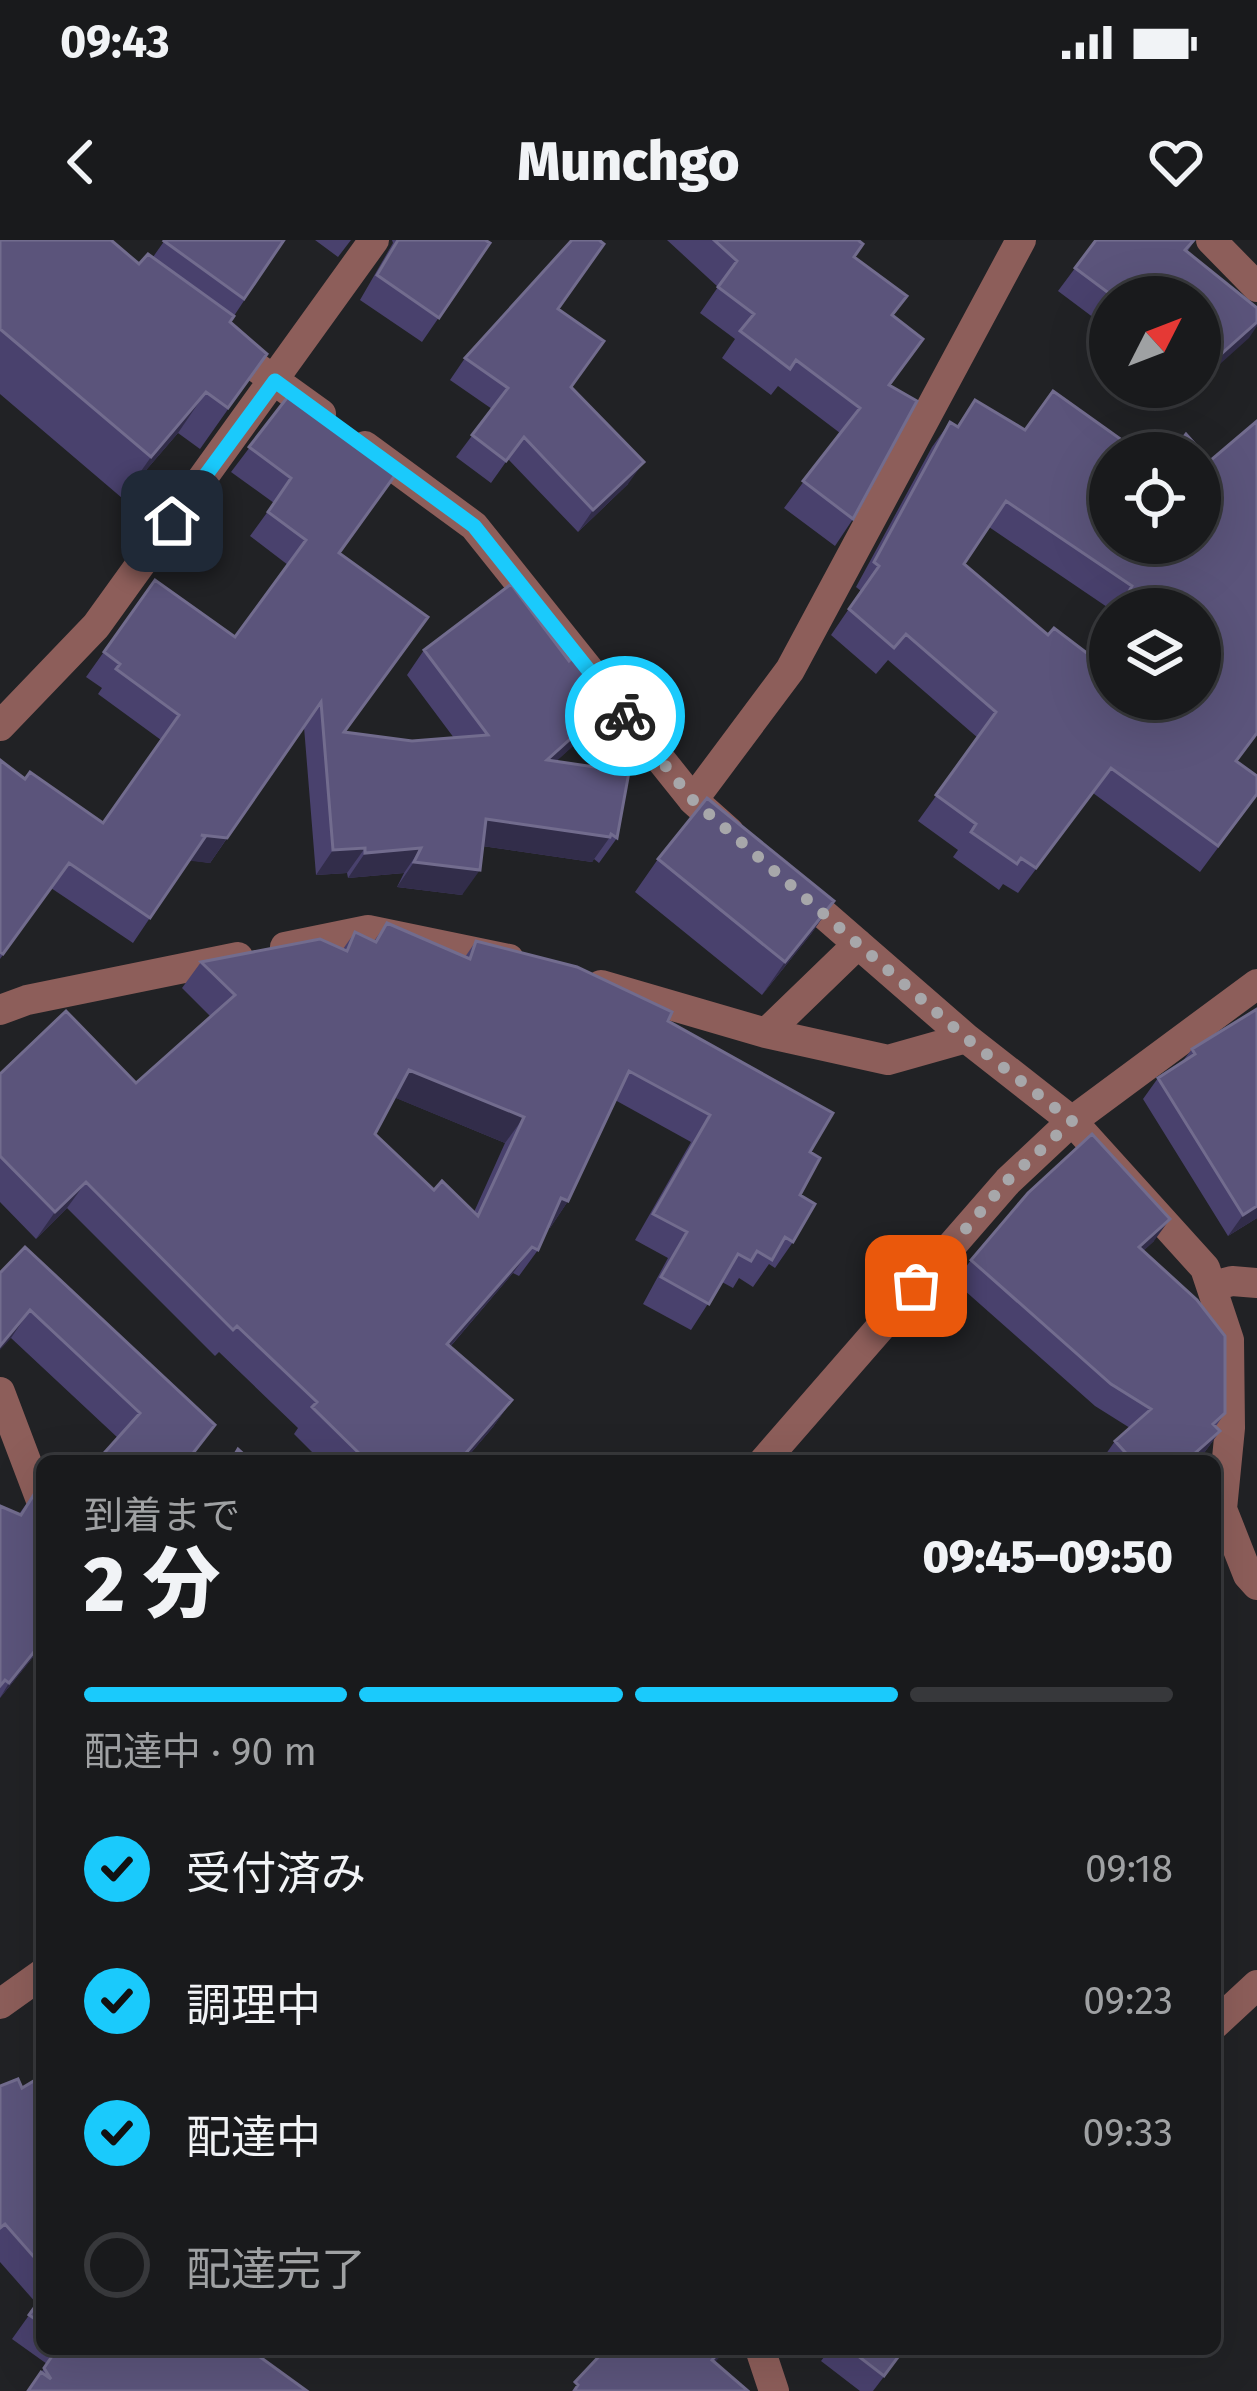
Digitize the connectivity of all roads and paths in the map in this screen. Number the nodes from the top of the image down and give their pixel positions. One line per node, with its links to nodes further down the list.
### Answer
1 (374, 240): 6 (street)
2 (1021, 240): 8 (street)
3 (1210, 240): 4 (street)
4 (1257, 287)
5 (203, 330): 6 (street)
6 (275, 381): 7 (street); 8 (street)
7 (0, 726)
8 (693, 800): 9 (street)
9 (858, 944): 14 (street); 15 (street)
10 (531, 965): 13 (street)
11 (574, 977): 14 (street)
12 (1257, 984): 16 (street)
13 (0, 1010)
14 (766, 1034): 15 (street)
15 (966, 1038): 16 (street)
16 (1072, 1121): 18 (street); 20 (street)
17 (1257, 1283): 18 (street)
18 (1213, 1286): 22 (street)
19 (0, 1393): 21 (street)
20 (769, 1455)
21 (36, 1487)
22 (1257, 1585)
23 (36, 1978): 25 (street)
24 (1257, 1985): 26 (street)
25 (0, 2004)
26 (1221, 2018)
27 (762, 2355): 28 (street)
28 (774, 2391)

